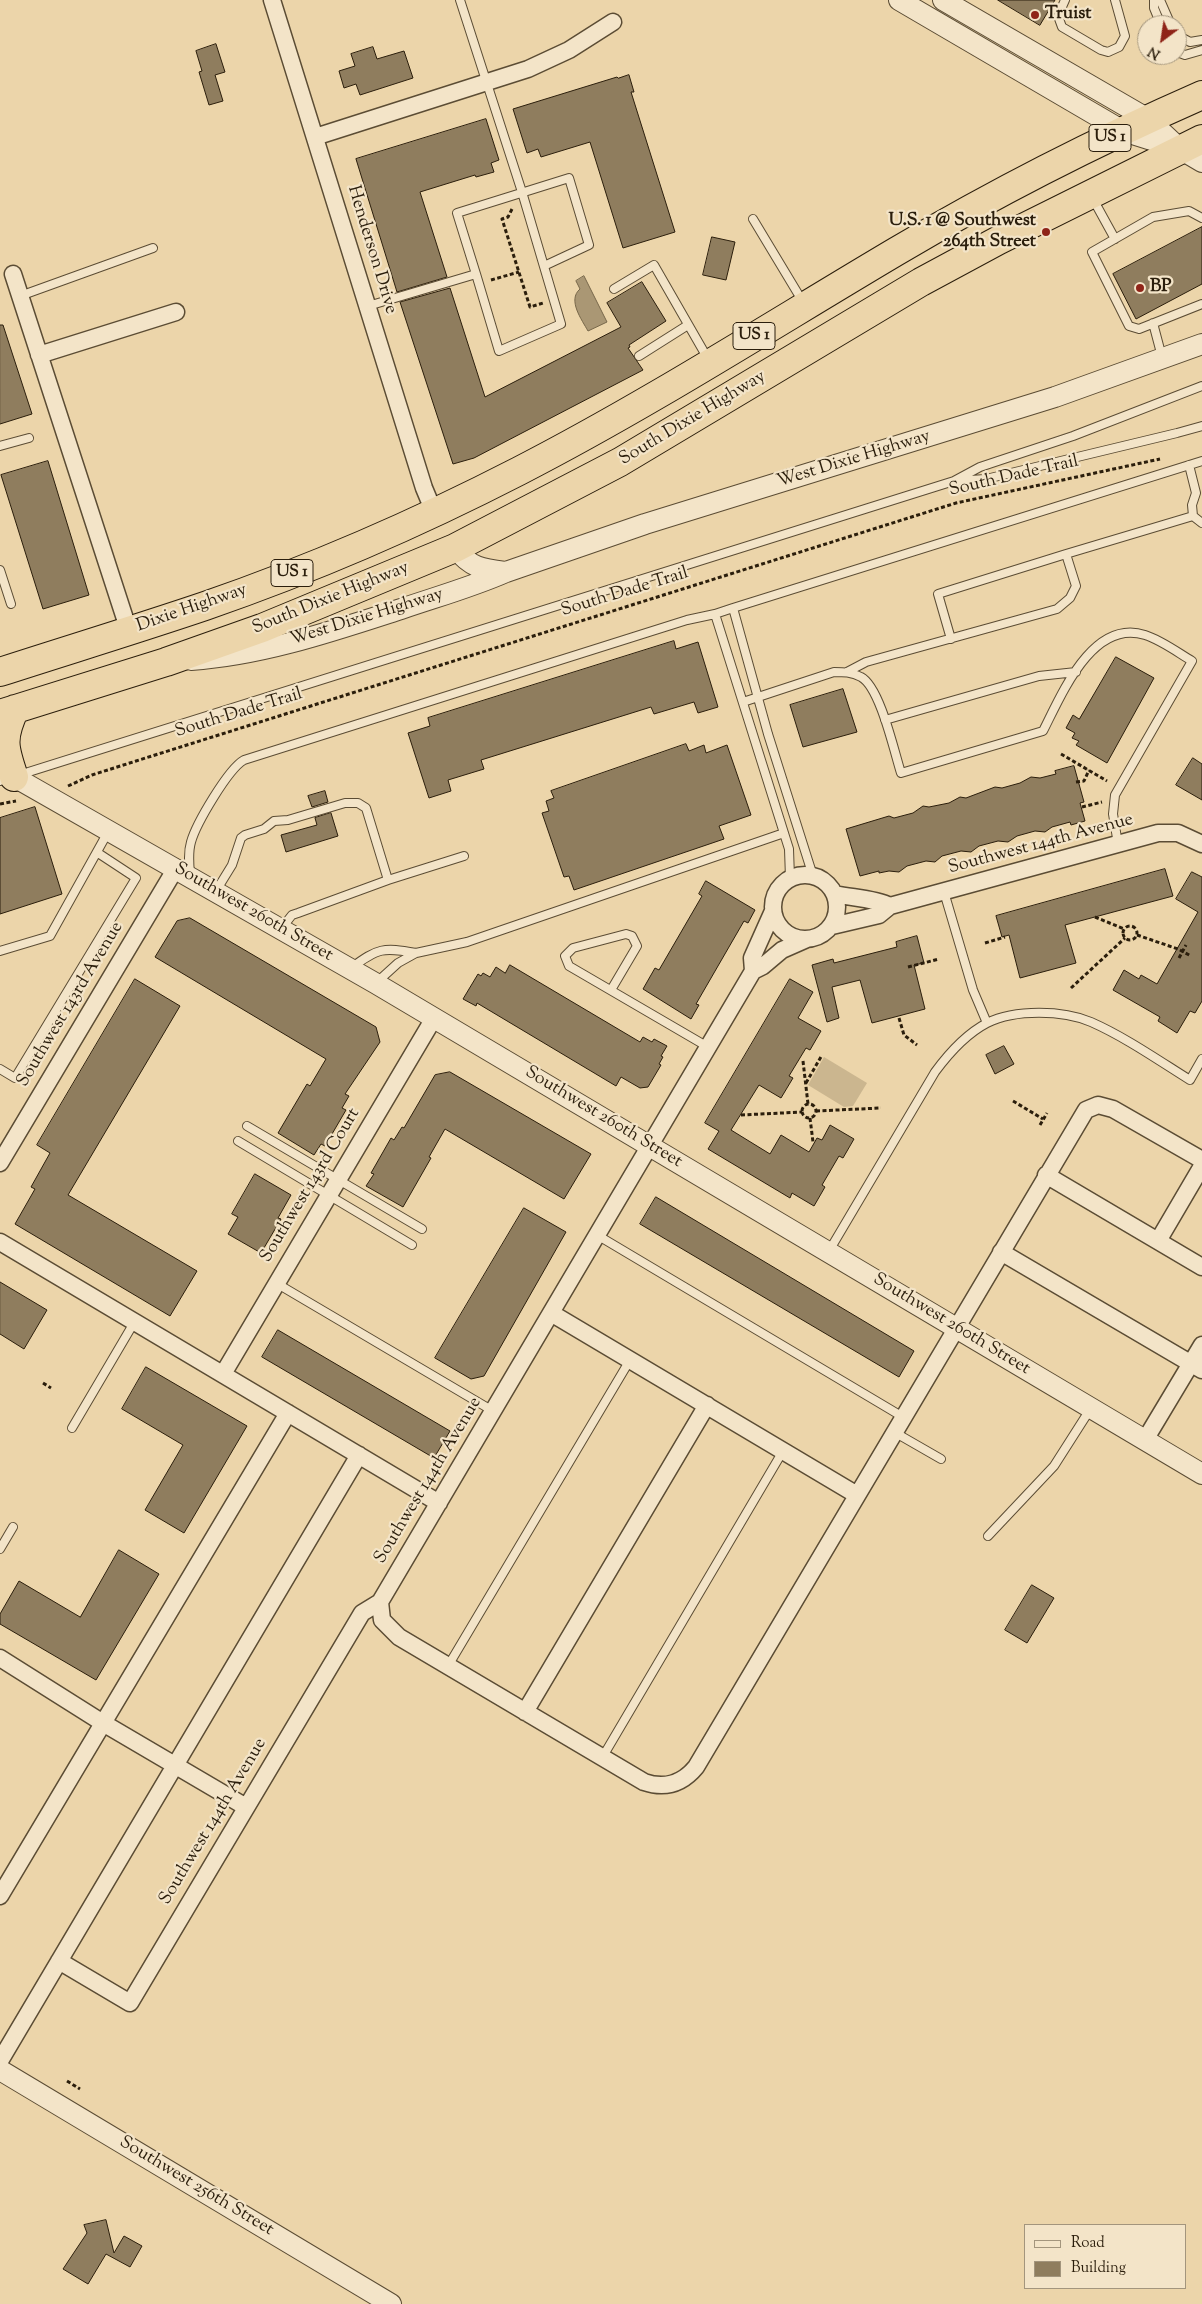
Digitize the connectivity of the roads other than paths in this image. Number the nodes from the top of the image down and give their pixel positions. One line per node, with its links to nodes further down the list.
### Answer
1 (272, 0): 20 (street, Henderson Drive)
2 (460, 0): 16 (lane)
3 (899, 0): 19 (street)
4 (1065, 0): 5 (lane)
5 (1115, 0)
6 (1154, 0): 9 (lane)
7 (1160, 0): 10 (lane)
8 (955, 3): 18 (street)
9 (1157, 15)
10 (1167, 15)
11 (613, 22): 16 (street)
12 (1187, 40): 13 (lane)
13 (1202, 40)
14 (1202, 50): 15 (lane)
15 (1187, 54)
16 (485, 83): 20 (street); 22 (lane)
17 (1202, 96): 18 (highway, US 1)
18 (1148, 119): 19 (highway, US 1); 21 (street)
19 (1123, 132): 21 (street); 35 (highway, US 1)
20 (315, 137): 34 (street, Henderson Drive)
21 (1195, 150): 23 (highway, South Dixie Highway / US 1)
22 (522, 192): 28 (lane); 28 (lane); 30 (lane)
23 (1091, 195): 26 (lane); 55 (highway, South Dixie Highway / US 1)
24 (1202, 218): 26 (lane)
25 (754, 219): 35 (lane)
26 (1115, 239): 37 (lane)
27 (152, 248): 32 (lane)
28 (544, 266): 30 (lane)
29 (13, 274): 32 (street)
30 (476, 274): 34 (lane)
31 (614, 289): 38 (lane)
32 (20, 296): 40 (street)
33 (1202, 304): 37 (lane)
34 (368, 306): 52 (street, Henderson Drive)
35 (805, 306): 43 (highway, US 1)
36 (176, 312): 40 (street)
37 (1153, 323): 42 (lane)
38 (688, 325): 41 (lane); 43 (lane)
39 (1202, 344): 42 (street, West Dixie Highway)
40 (39, 355): 62 (street)
41 (639, 356)
42 (1162, 357): 58 (street, West Dixie Highway)
43 (711, 363): 52 (highway, US 1)
44 (1202, 386): 50 (lane)
45 (1202, 426): 50 (lane)
46 (29, 438): 47 (lane)
47 (0, 446)
48 (1202, 461): 49 (lane)
49 (1189, 465): 51 (lane); 60 (lane)
50 (954, 481): 72 (lane)
51 (1199, 492): 53 (lane)
52 (434, 512): 55 (highway); 62 (highway, Dixie Highway / US 1)
53 (1193, 516): 54 (lane); 56 (lane)
54 (1202, 522)
55 (454, 548): 58 (street, West Dixie Highway); 64 (highway, South Dixie Highway / US 1)
56 (1066, 554): 63 (lane); 63 (lane)
57 (0, 570): 59 (lane)
58 (506, 572): 64 (street, West Dixie Highway)
59 (11, 604)
60 (733, 608): 61 (lane); 68 (lane)
61 (715, 614): 69 (lane); 79 (lane)
62 (129, 630): 65 (highway, Dixie Highway / US 1)
63 (951, 639): 66 (lane)
64 (166, 662): 70 (highway, US 1)
65 (0, 672)
66 (847, 672): 68 (lane); 71 (lane)
67 (1076, 672): 71 (lane); 71 (lane); 75 (lane)
68 (757, 697): 69 (lane); 80 (lane)
69 (743, 702): 74 (lane)
70 (8, 712): 72 (highway)
71 (884, 720)
72 (10, 781): 73 (street, Southwest 260th Street)
73 (109, 830): 77 (lane); 79 (street, Southwest 260th Street)
74 (784, 833): 81 (lane); 92 (lane)
75 (1118, 844): 76 (street, Southwest 144th Avenue); 84 (street, Southwest 144th Avenue)
76 (1202, 844)
77 (98, 853): 91 (lane); 101 (lane)
78 (464, 856): 82 (lane)
79 (183, 872): 83 (street, Southwest 260th Street); 106 (street, Southwest 143rd Avenue)
80 (813, 876): 81 (street); 85 (street)
81 (790, 878): 87 (street)
82 (388, 880): 83 (lane); 89 (lane)
83 (216, 891): 89 (street, Southwest 260th Street)
84 (944, 892): 86 (street, Southwest 144th Avenue); 98 (lane)
85 (834, 894): 86 (street); 88 (street)
86 (890, 906): 88 (street, Southwest 144th Avenue)
87 (774, 911): 90 (street); 94 (street, Southwest 144th Avenue)
88 (832, 926): 90 (street)
89 (281, 929): 93 (street, Southwest 260th Street)
90 (807, 939): 94 (street, Southwest 144th Avenue)
91 (0, 951)
92 (416, 953): 93 (lane); 95 (lane)
93 (349, 969): 95 (street, Southwest 260th Street)
94 (753, 971): 99 (street, Southwest 144th Avenue)
95 (375, 983): 97 (street, Southwest 260th Street)
96 (610, 990): 96 (lane); 99 (lane)
97 (434, 1018): 104 (street, Southwest 260th Street); 109 (street, Southwest 143rd Court)
98 (987, 1023): 100 (lane); 116 (lane)
99 (708, 1048): 104 (street, Southwest 144th Avenue)
100 (1202, 1059)
101 (0, 1068)
102 (247, 1126): 109 (lane)
103 (238, 1141): 110 (lane)
104 (650, 1147): 112 (street, Southwest 144th Avenue); 116 (street, Southwest 260th Street)
105 (1202, 1160): 108 (street)
106 (0, 1163)
107 (1202, 1166): 113 (street)
108 (1046, 1175): 113 (street); 117 (street)
109 (338, 1180): 110 (street, Southwest 143rd Court); 111 (lane)
110 (328, 1195): 115 (lane); 119 (street, Southwest 143rd Court)
111 (422, 1229)
112 (597, 1235): 120 (street, Southwest 144th Avenue); 131 (lane)
113 (1158, 1241): 118 (street)
114 (0, 1242): 121 (street)
115 (412, 1245)
116 (828, 1252): 122 (street, Southwest 260th Street)
117 (1001, 1252): 122 (street); 125 (street)
118 (1202, 1267)
119 (276, 1283): 126 (street, Southwest 143rd Court); 129 (lane)
120 (551, 1313): 124 (street); 129 (street, Southwest 144th Avenue)
121 (135, 1321): 126 (street); 132 (lane)
122 (956, 1328): 128 (street, Southwest 260th Street); 131 (street)
123 (1202, 1345): 125 (street)
124 (630, 1360): 127 (street); 146 (lane)
125 (1196, 1367): 134 (street)
126 (223, 1374): 130 (street)
127 (707, 1406): 135 (street); 147 (street)
128 (1091, 1408): 134 (street, Southwest 260th Street); 142 (lane)
129 (494, 1411): 140 (street, Southwest 144th Avenue)
130 (288, 1413): 136 (street); 148 (street)
131 (903, 1417): 133 (street)
132 (72, 1428)
133 (894, 1432): 137 (lane); 139 (street)
134 (1145, 1440): 138 (street, Southwest 260th Street)
135 (783, 1451): 139 (street); 149 (lane)
136 (359, 1455): 140 (street); 150 (street)
137 (941, 1459)
138 (1202, 1474)
139 (857, 1495): 149 (street)
140 (439, 1503): 144 (street, Southwest 144th Avenue)
141 (13, 1527): 143 (lane)
142 (988, 1536)
143 (0, 1549)
144 (380, 1602): 146 (street); 151 (street, Southwest 144th Avenue)
145 (0, 1658): 148 (street)
146 (448, 1666): 147 (street)
147 (525, 1712): 149 (street)
148 (103, 1723): 150 (street); 152 (street)
149 (602, 1758)
150 (175, 1765): 151 (street); 153 (street)
151 (246, 1807): 153 (street, Southwest 144th Avenue)
152 (0, 1896)
153 (59, 1961): 154 (street)
154 (0, 2060)
155 (0, 2070): 156 (street, Southwest 256th Street)
156 (391, 2304)

